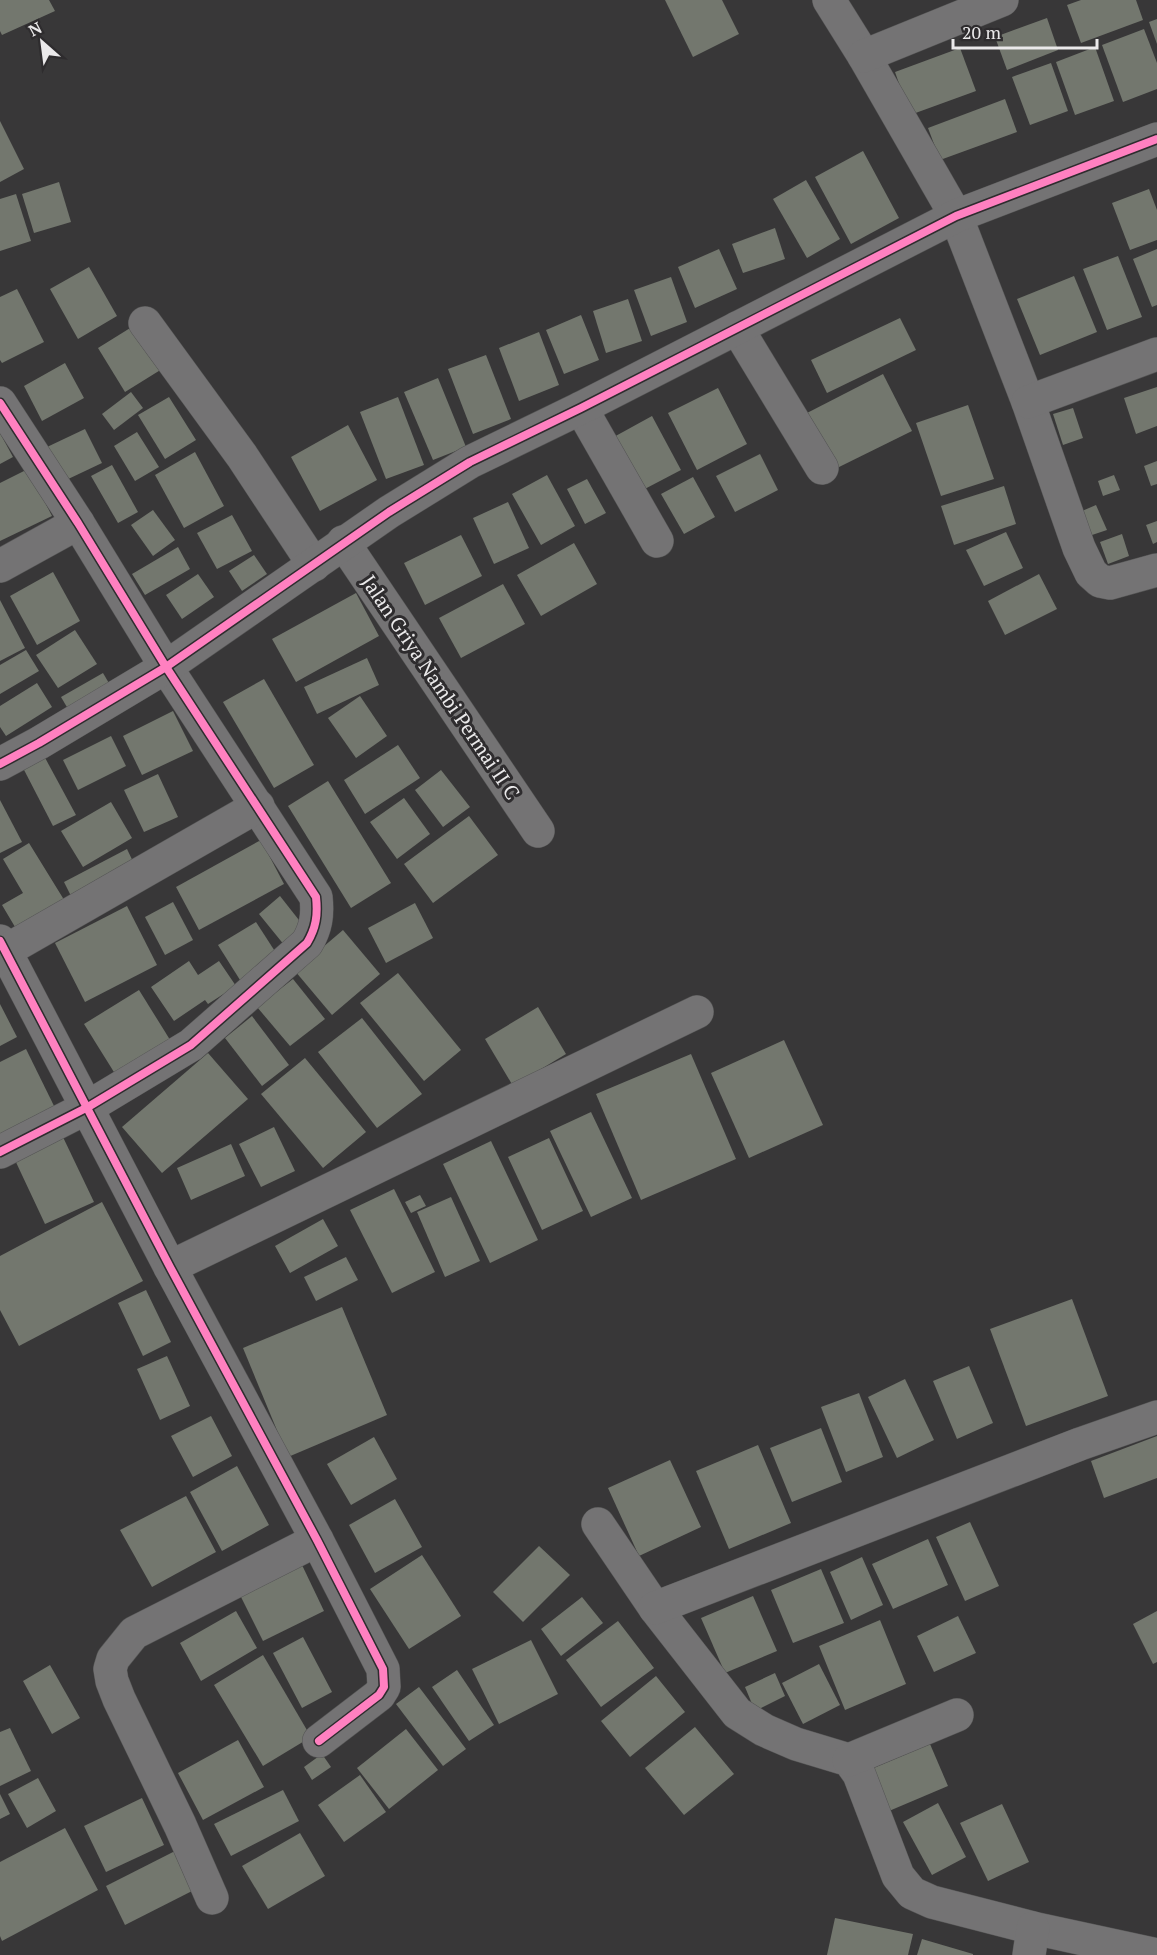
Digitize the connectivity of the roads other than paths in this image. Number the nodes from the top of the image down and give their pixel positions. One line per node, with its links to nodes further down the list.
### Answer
1 (829, 0): 3 (street)
2 (1002, 0): 3 (street)
3 (864, 56): 5 (street)
4 (1157, 140): 5 (street)
5 (956, 216): 7 (street); 9 (street)
6 (145, 323): 16 (street)
7 (737, 328): 11 (street); 12 (street)
8 (1157, 354): 9 (street)
9 (1028, 402): 18 (street)
10 (0, 403): 13 (street)
11 (581, 408): 14 (street); 15 (street)
12 (822, 468)
13 (78, 523): 17 (street); 19 (street)
14 (657, 541)
15 (344, 542): 16 (street); 22 (street, Jalan Griya Nambi Permai II C)
16 (314, 565): 19 (street)
17 (0, 566)
18 (1157, 570)
19 (166, 667): 20 (street); 21 (street)
20 (0, 764)
21 (258, 806): 23 (street); 25 (street)
22 (538, 831)
23 (2, 949): 25 (street)
24 (697, 1012): 27 (street)
25 (88, 1107): 26 (street); 27 (street)
26 (0, 1152)
27 (170, 1267): 30 (street)
28 (1157, 1417): 31 (street)
29 (598, 1524): 31 (street)
30 (317, 1540): 33 (street); 35 (street)
31 (655, 1608): 34 (street)
32 (957, 1715): 34 (street)
33 (319, 1741)
34 (849, 1760): 36 (street)
35 (212, 1898)
36 (1031, 1941): 37 (street)
37 (1157, 1955)

